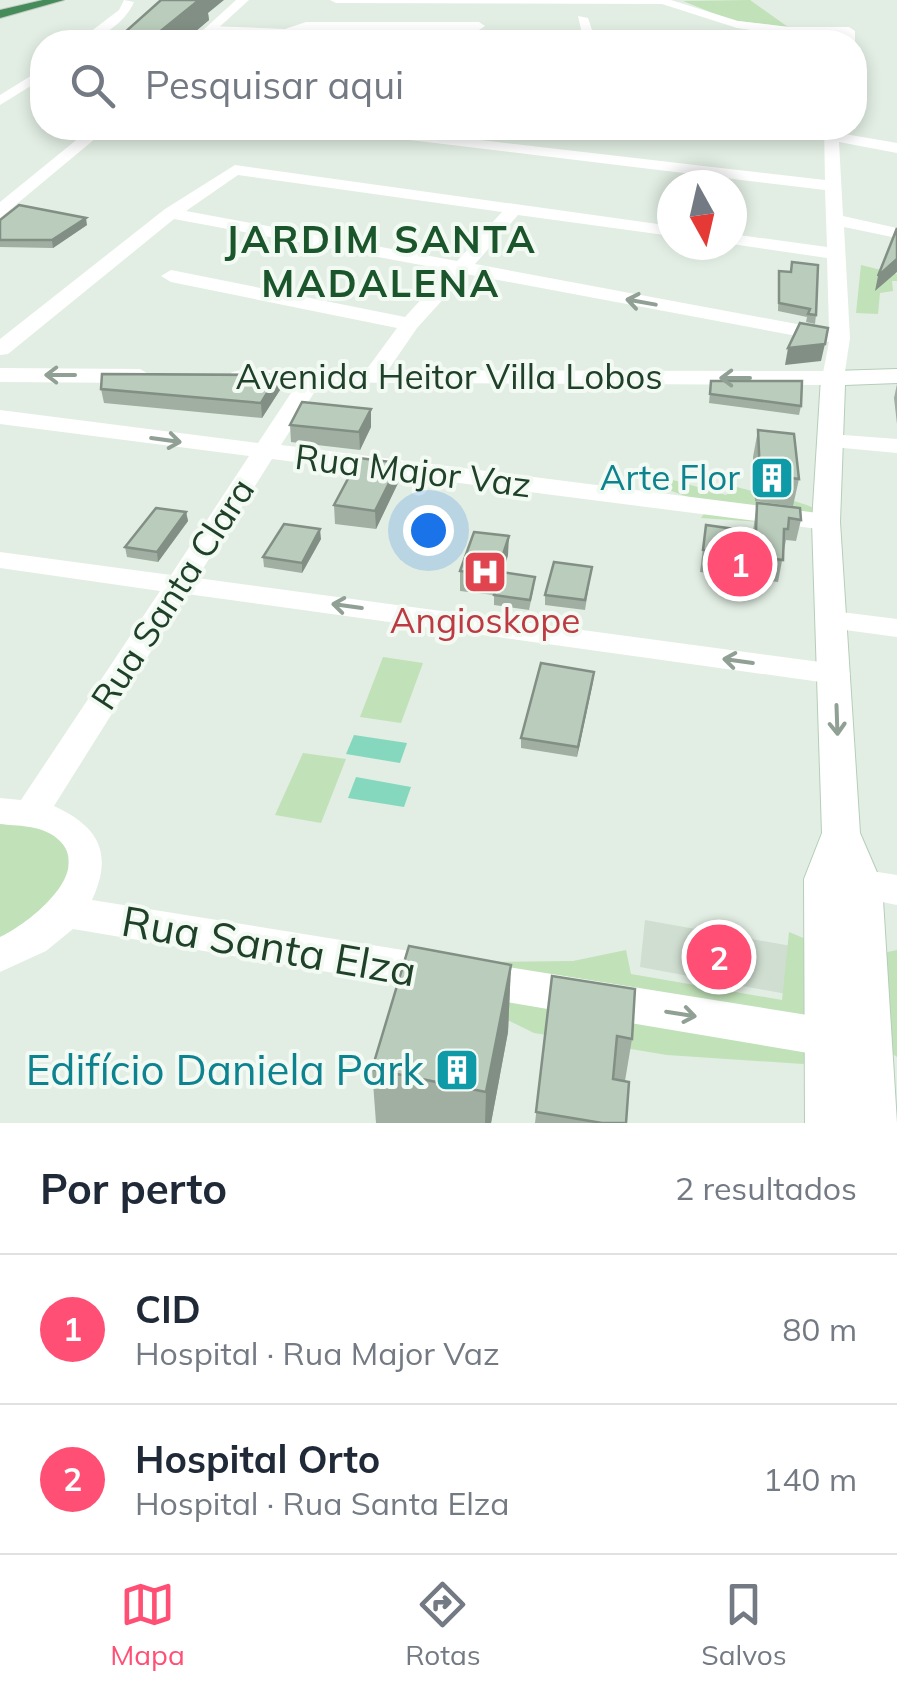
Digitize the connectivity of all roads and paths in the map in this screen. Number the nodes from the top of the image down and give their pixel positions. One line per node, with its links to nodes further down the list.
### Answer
1 (58, 0): 9 (highway)
2 (244, 0): 14 (street)
3 (336, 0): 4 (street)
4 (359, 0): 8 (street)
5 (663, 0): 6 (street); 19 (street)
6 (568, 1): 8 (street)
7 (128, 2): 13 (street)
8 (477, 2): 12 (street)
9 (0, 14)
10 (582, 18): 18 (street)
11 (397, 26): 12 (street); 15 (street); 16 (street)
12 (479, 26): 17 (street)
13 (99, 30)
14 (209, 30)
15 (295, 30)
16 (396, 30)
17 (479, 30)
18 (586, 30)
19 (789, 30)
20 (18, 75): 21 (street)
21 (30, 75)
22 (30, 82): 23 (street)
23 (0, 102)
24 (86, 140): 31 (street)
25 (470, 140): 29 (street)
26 (832, 140): 29 (street)
27 (864, 140): 28 (street)
28 (897, 148)
29 (836, 186): 33 (street)
30 (515, 208): 32 (street); 34 (street); 38 (street)
31 (0, 212)
32 (172, 213): 38 (street); 42 (street)
33 (838, 220): 35 (street); 37 (street)
34 (657, 229)
35 (897, 233)
36 (747, 242): 37 (street)
37 (835, 254): 41 (street)
38 (459, 268): 40 (street); 41 (street, one-way to 38)
39 (171, 276): 40 (street)
40 (410, 324): 47 (street)
41 (840, 338): 49 (street)
42 (0, 349)
43 (0, 375): 44 (street, one-way to 43)
44 (157, 376)
45 (215, 376): 48 (street, Avenida Heitor Villa Lobos)
46 (897, 376): 49 (street, Avenida Heitor Villa Lobos)
47 (372, 377): 48 (street, Avenida Heitor Villa Lobos); 49 (street, Avenida Heitor Villa Lobos, one-way to 47)
48 (313, 378): 53 (street, Rua Santa Clara)
49 (833, 378): 51 (street)
50 (0, 416): 53 (street, Rua Major Vaz, one-way to 53)
51 (830, 440): 52 (street); 54 (street)
52 (897, 446)
53 (264, 453): 54 (street, Rua Major Vaz); 56 (street, Rua Santa Clara)
54 (826, 522): 57 (street)
55 (0, 560): 56 (street)
56 (182, 583): 59 (street, one-way to 56); 60 (street, Rua Santa Clara)
57 (832, 620): 58 (street); 59 (street)
58 (897, 628)
59 (834, 674): 61 (street, one-way to 61)
60 (16, 811): 62 (street)
61 (861, 884): 64 (street); 66 (street)
62 (68, 912): 63 (street); 64 (street, Rua Santa Elza, one-way to 64)
63 (0, 955)
64 (826, 1037): 65 (street)
65 (829, 1123)
66 (876, 1123)

